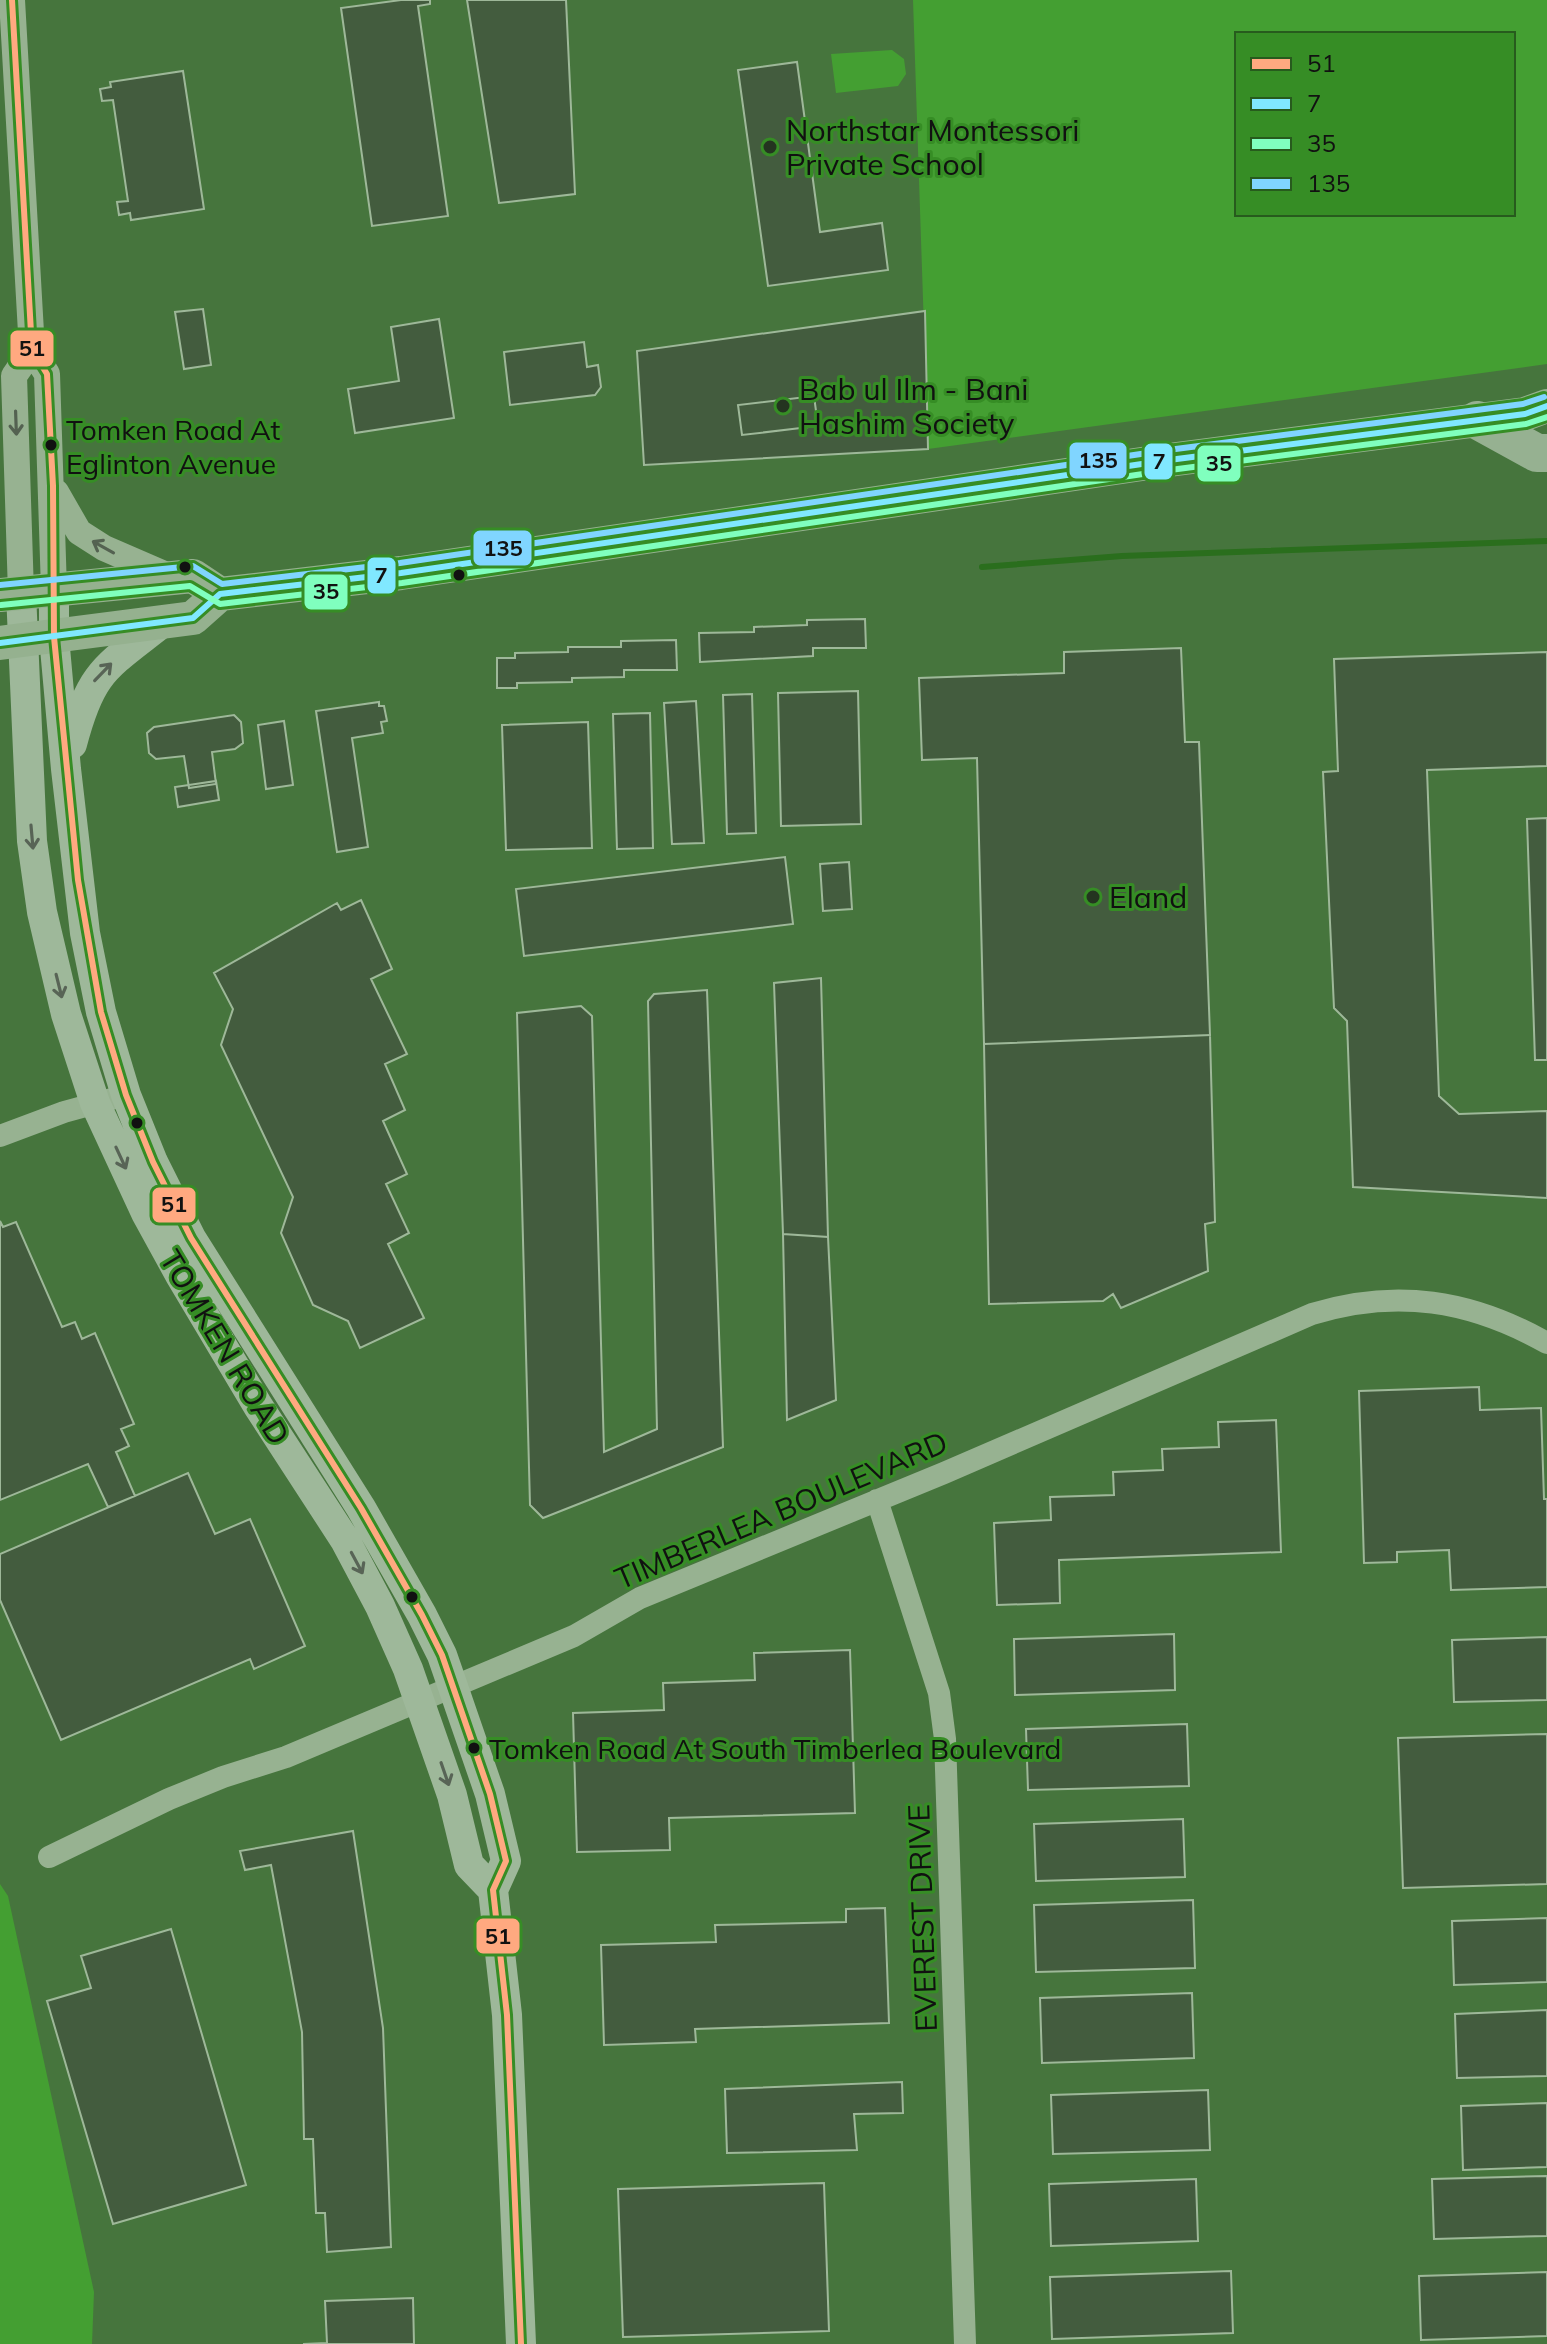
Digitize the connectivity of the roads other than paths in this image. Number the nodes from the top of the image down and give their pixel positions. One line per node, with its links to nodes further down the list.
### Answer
1 (12, 0): 2 (street, TOMKEN ROAD)
2 (32, 350): 6 (street, TOMKEN ROAD); 8 (street, TOMKEN ROAD, one-way to 8)
3 (1540, 411): 4 (main road)
4 (1477, 420): 5 (highway); 9 (main road)
5 (1547, 453)
6 (53, 486): 7 (street, one-way to 6); 8 (street, TOMKEN ROAD)
7 (174, 579): 8 (main road); 9 (main road)
8 (25, 593): 11 (main road, TOMKEN ROAD)
9 (220, 594): 10 (main road)
10 (162, 623): 11 (main road); 14 (main road, one-way to 10)
11 (26, 640): 13 (main road, TOMKEN ROAD); 14 (main road, TOMKEN ROAD)
12 (0, 717): 13 (main road)
13 (27, 762): 16 (main road, TOMKEN ROAD, one-way to 16)
14 (66, 769): 15 (main road, TOMKEN ROAD)
15 (126, 1095): 16 (street); 20 (main road, TOMKEN ROAD)
16 (95, 1103): 17 (street); 21 (main road, TOMKEN ROAD, one-way to 21)
17 (0, 1136)
18 (1547, 1343): 19 (street, TIMBERLEA BOULEVARD)
19 (877, 1500): 20 (street, TIMBERLEA BOULEVARD); 25 (street, EVEREST DRIVE)
20 (453, 1685): 21 (street, TIMBERLEA BOULEVARD); 23 (main road, TOMKEN ROAD)
21 (419, 1700): 22 (street, TIMBERLEA BOULEVARD); 23 (main road, TOMKEN ROAD, one-way to 23)
22 (49, 1857)
23 (493, 1890): 24 (main road, TOMKEN ROAD)
24 (521, 2344)
25 (965, 2344)

